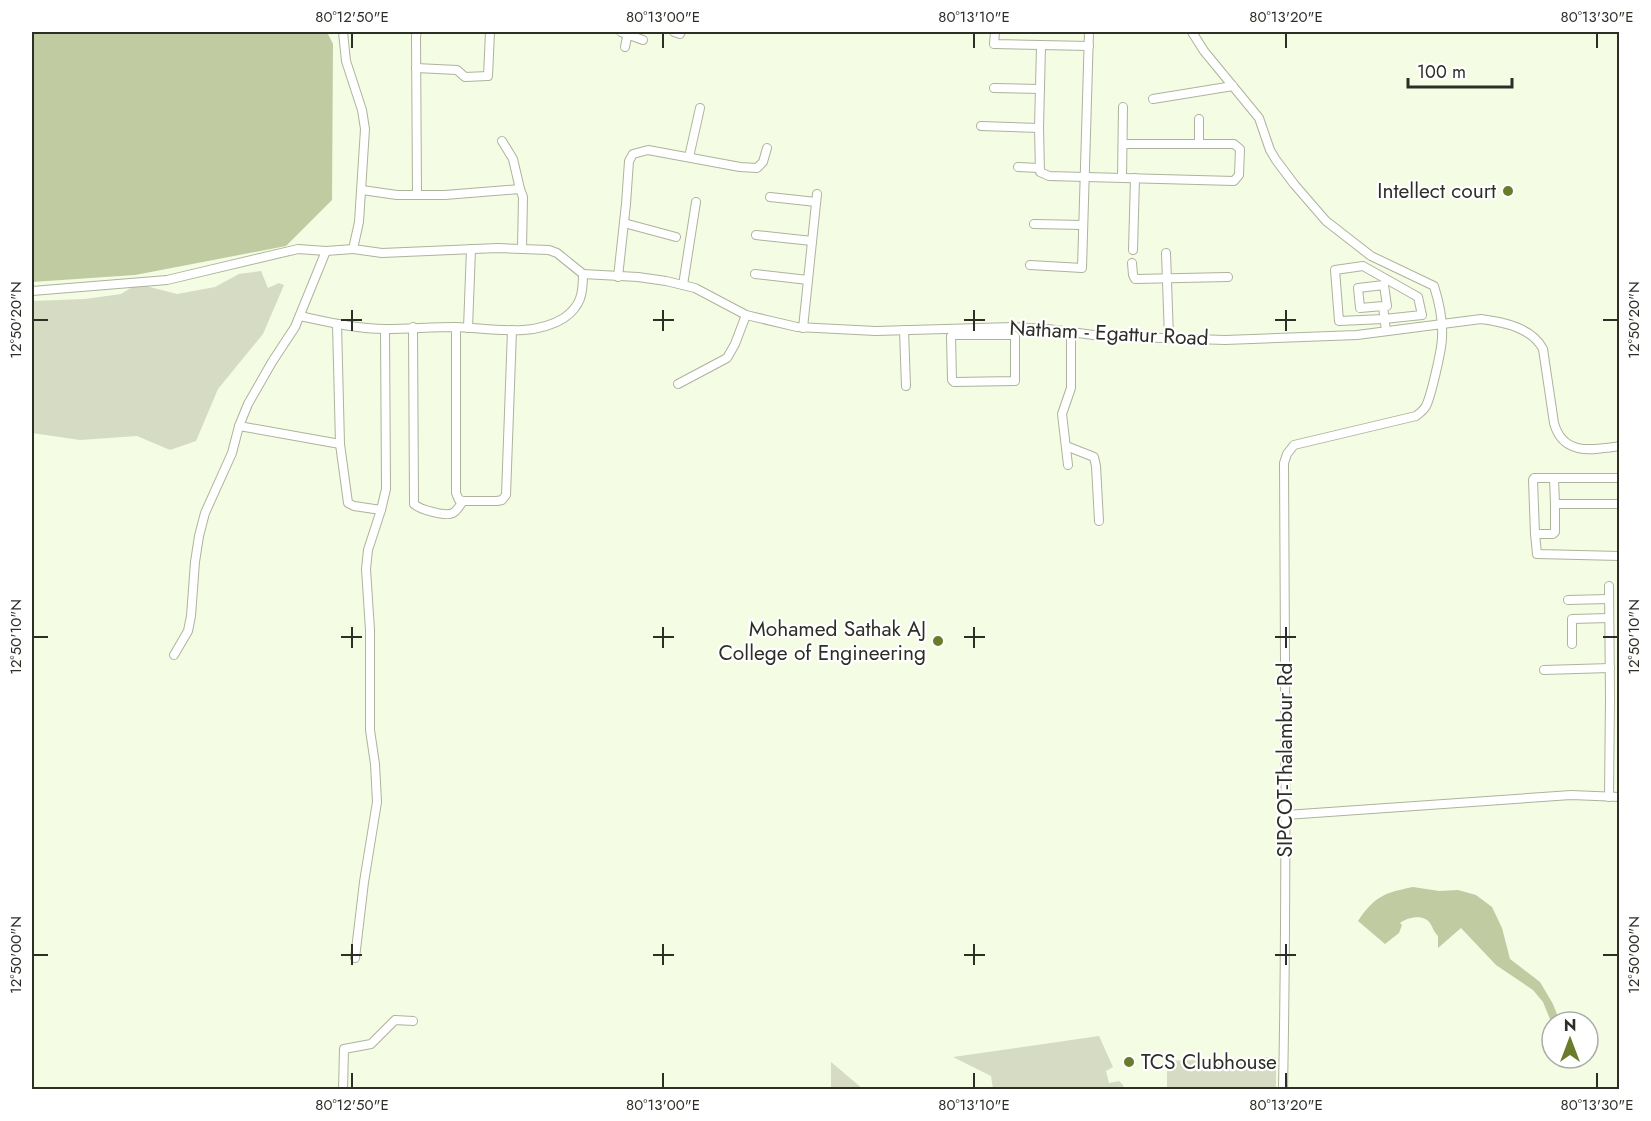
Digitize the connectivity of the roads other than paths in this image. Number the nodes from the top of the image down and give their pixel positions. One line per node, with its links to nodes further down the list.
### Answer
1 (343, 32): 35 (street)
2 (417, 32): 14 (street)
3 (490, 32): 14 (street)
4 (626, 32): 10 (street); 13 (street)
5 (674, 32): 6 (street)
6 (681, 32)
7 (994, 32): 12 (street)
8 (1089, 32): 11 (street)
9 (1192, 32): 15 (street, SIPCOT-Thalambur Rd)
10 (643, 40)
11 (1089, 45): 12 (street); 31 (street)
12 (1041, 46): 17 (street)
13 (625, 47)
14 (416, 68): 36 (street)
15 (1233, 86): 18 (street); 66 (street, SIPCOT-Thalambur Rd)
16 (994, 88): 17 (street)
17 (1040, 89): 23 (street)
18 (1153, 99)
19 (1123, 107): 25 (street)
20 (700, 108): 28 (street)
21 (1199, 119): 26 (street)
22 (981, 126): 23 (street)
23 (1039, 128): 30 (street)
24 (502, 141): 34 (street)
25 (1123, 144): 26 (street); 32 (street)
26 (1199, 144): 33 (street)
27 (767, 148): 28 (street)
28 (689, 157): 39 (street)
29 (1018, 167): 30 (street)
30 (1040, 168): 31 (street)
31 (1085, 177): 32 (street); 41 (street)
32 (1122, 178): 33 (street)
33 (1135, 178): 48 (street)
34 (520, 189): 36 (street); 45 (street)
35 (362, 190): 36 (street); 46 (street)
36 (417, 195)
37 (770, 197): 44 (street)
38 (696, 202): 59 (street)
39 (624, 223): 43 (street); 55 (street)
40 (1034, 224): 41 (street)
41 (1083, 225): 52 (street)
42 (756, 235): 44 (street)
43 (676, 237)
44 (812, 241): 58 (street)
45 (522, 248): 47 (street); 53 (street)
46 (353, 249): 47 (street); 49 (street)
47 (471, 249): 69 (street)
48 (1133, 250)
49 (326, 252): 60 (street); 63 (street)
50 (1166, 253): 57 (street)
51 (1132, 263): 57 (street)
52 (1030, 265)
53 (584, 274): 55 (street, Natham - Egattur Road); 72 (street)
54 (755, 274): 58 (street)
55 (618, 277): 59 (street, Natham - Egattur Road)
56 (1228, 277): 57 (street)
57 (1167, 278): 78 (street)
58 (808, 280): 70 (street)
59 (683, 285): 62 (street, Natham - Egattur Road)
60 (32, 291)
61 (1383, 306): 64 (street)
62 (746, 315): 70 (street, Natham - Egattur Road); 79 (street)
63 (300, 316): 65 (street); 81 (street)
64 (1384, 319): 64 (street); 75 (street)
65 (338, 324): 71 (street); 82 (street)
66 (1442, 325): 75 (street, Natham - Egattur Road); 84 (street, Natham - Egattur Road); 105 (street, SIPCOT-Thalambur Rd)
67 (413, 327): 68 (street); 71 (street); 88 (street)
68 (456, 327): 69 (street); 88 (street)
69 (468, 328): 72 (street)
70 (803, 328): 73 (street, Natham - Egattur Road)
71 (385, 329): 91 (street)
72 (512, 330): 88 (street)
73 (904, 330): 76 (street, Natham - Egattur Road); 80 (street)
74 (1013, 331): 76 (street, Natham - Egattur Road); 76 (street); 77 (street, Natham - Egattur Road)
75 (1386, 331): 78 (street, Natham - Egattur Road)
76 (956, 332)
77 (1071, 332): 78 (street, Natham - Egattur Road); 83 (street)
78 (1169, 338)
79 (678, 384)
80 (906, 386)
81 (239, 426): 82 (street); 100 (street)
82 (340, 444): 91 (street)
83 (1066, 446): 85 (street); 92 (street)
84 (1620, 446)
85 (1068, 465)
86 (1554, 478): 87 (street); 89 (street); 93 (street)
87 (1620, 478)
88 (463, 501)
89 (1555, 504): 90 (street); 93 (street)
90 (1620, 504)
91 (381, 510): 106 (street)
92 (1099, 521)
93 (1535, 534): 94 (street)
94 (1620, 556)
95 (1609, 586): 96 (street)
96 (1608, 599): 97 (street); 98 (street)
97 (1568, 600)
98 (1608, 618): 99 (street); 101 (street)
99 (1572, 644)
100 (174, 655)
101 (1610, 668): 102 (street); 103 (street)
102 (1544, 670)
103 (1609, 797): 104 (street); 105 (street)
104 (1620, 797)
105 (1286, 814): 109 (street, SIPCOT-Thalambur Rd)
106 (355, 958)
107 (413, 1021): 108 (street)
108 (343, 1089)
109 (1283, 1089)

